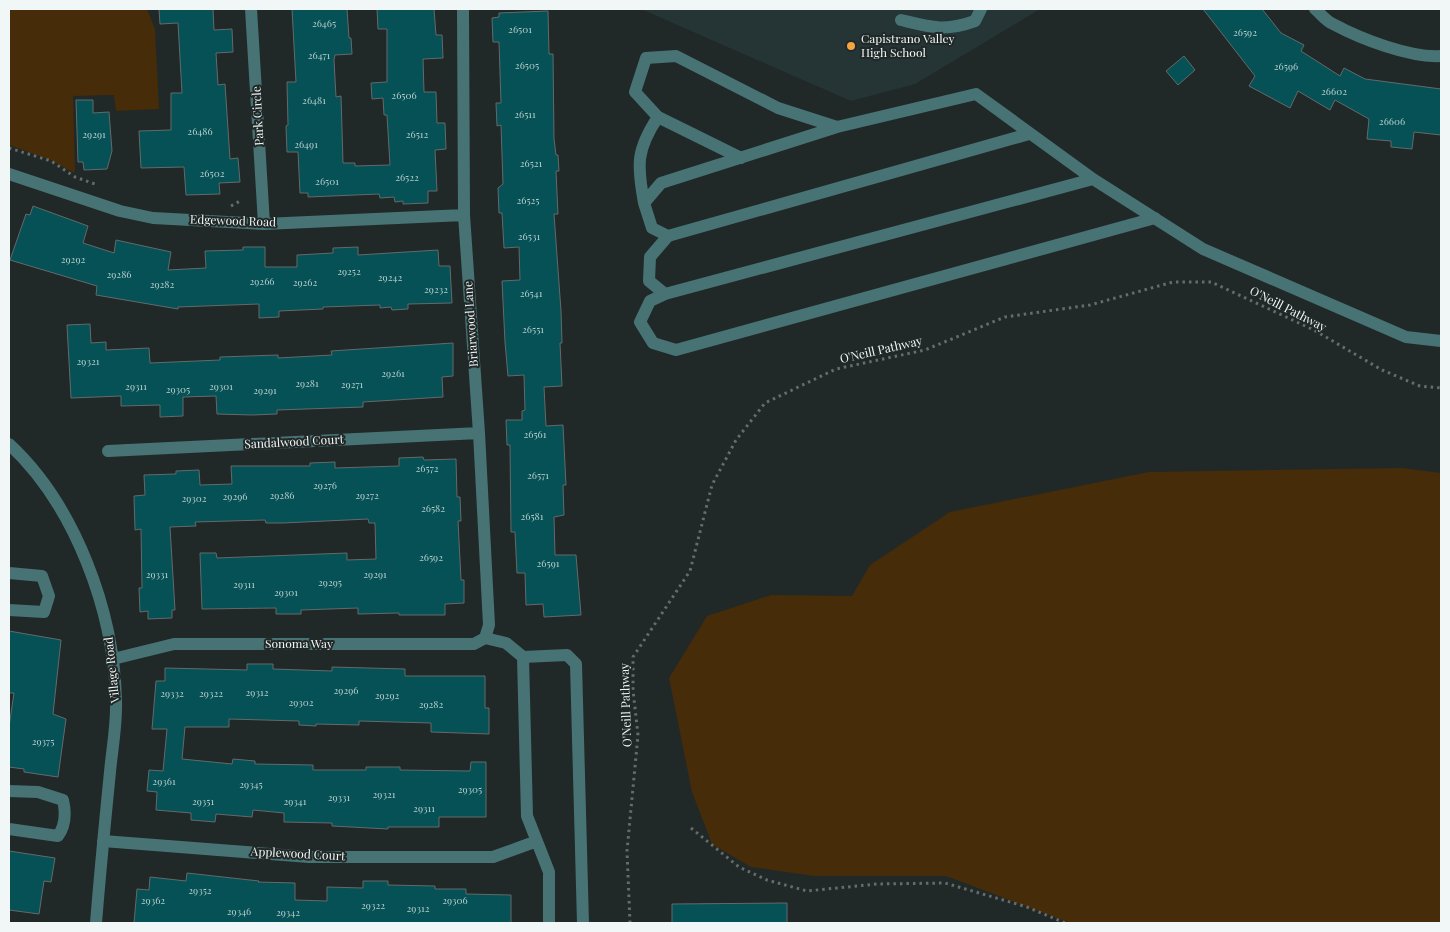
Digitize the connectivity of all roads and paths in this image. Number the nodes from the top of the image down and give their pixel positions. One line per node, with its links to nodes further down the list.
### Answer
1 (251, 9): 20 (street, Park Circle)
2 (463, 9): 18 (street, Briarwood Lane)
3 (981, 9): 5 (street)
4 (1315, 9): 6 (street)
5 (901, 20)
6 (1441, 56)
7 (658, 116): 8 (street); 11 (street); 16 (street)
8 (837, 127): 9 (street); 11 (street)
9 (1029, 134): 13 (street); 21 (street)
10 (9, 148): 14 (path)
11 (741, 158): 16 (street)
12 (10, 178): 20 (street, Edgewood Road)
13 (1093, 179): 19 (street); 22 (street)
14 (100, 186)
15 (240, 201): 17 (path)
16 (644, 204): 21 (street)
17 (223, 206)
18 (464, 215): 20 (street, Edgewood Road); 25 (street, Briarwood Lane)
19 (1155, 218): 22 (street); 23 (street)
20 (264, 224)
21 (668, 236): 22 (street)
22 (665, 294)
23 (1441, 341)
24 (1441, 388): 41 (path, O'Neill Pathway)
25 (480, 433): 27 (street, Sandalwood Court); 30 (street, Briarwood Lane)
26 (9, 444): 32 (street, Village Road)
27 (108, 451)
28 (9, 572): 29 (street)
29 (9, 610)
30 (485, 638): 31 (street); 32 (street, Sonoma Way)
31 (522, 657): 37 (street); 40 (street)
32 (113, 659): 36 (street, Village Road)
33 (9, 791): 35 (street)
34 (691, 828): 42 (path)
35 (9, 829)
36 (103, 841): 37 (street, Applewood Court); 38 (street, Village Road)
37 (537, 841): 39 (street)
38 (96, 923)
39 (549, 923)
40 (583, 923)
41 (630, 923)
42 (1065, 923)

